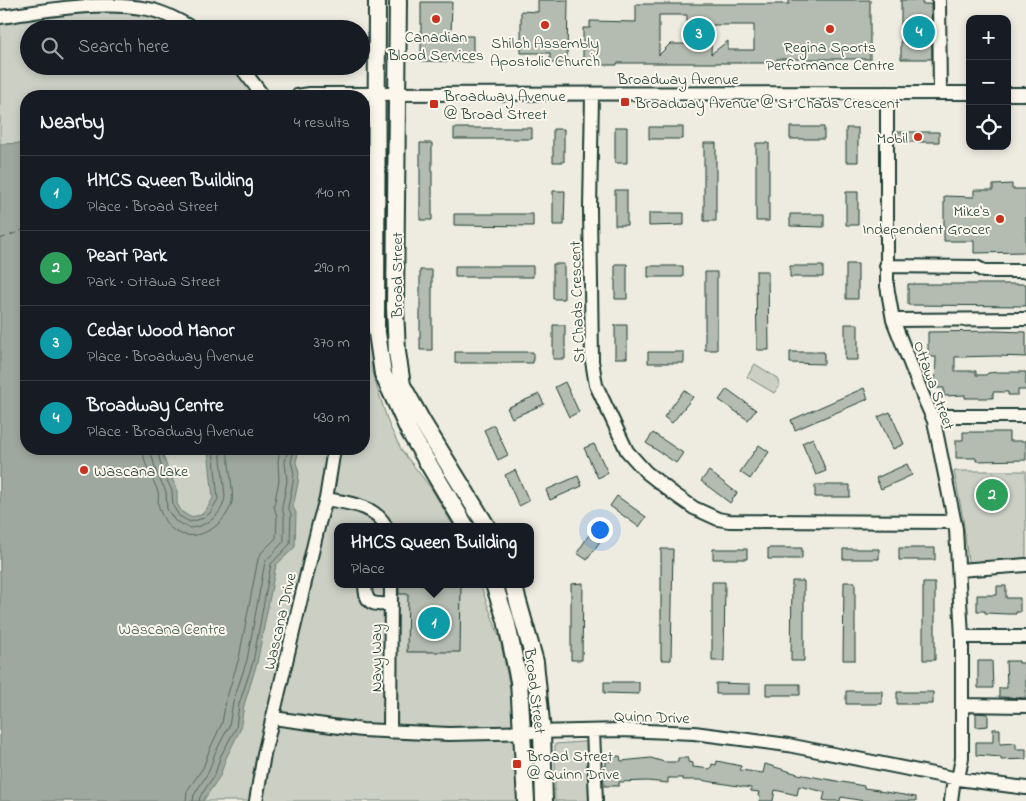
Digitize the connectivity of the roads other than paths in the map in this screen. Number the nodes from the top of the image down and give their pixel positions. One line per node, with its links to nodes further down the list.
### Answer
1 (377, 0): 12 (main road, Broad Street)
2 (398, 0): 8 (main road, Broad Street)
3 (939, 0): 10 (street)
4 (0, 17): 5 (street)
5 (174, 20)
6 (247, 75): 7 (street)
7 (258, 90)
8 (397, 93): 12 (street, Broadway Avenue); 16 (street, Broadway Avenue); 28 (main road, Broad Street)
9 (887, 93): 10 (street, Broadway Avenue); 16 (street, Broadway Avenue); 17 (street, Ottawa Street)
10 (940, 93): 13 (street, Broadway Avenue)
11 (370, 94): 12 (street, Broadway Avenue)
12 (377, 94): 27 (main road, Broad Street)
13 (966, 94)
14 (1011, 94): 15 (street)
15 (1026, 94)
16 (592, 95): 25 (street, St Chads Crescent)
17 (886, 266): 18 (street); 20 (street, Ottawa Street)
18 (1026, 271)
19 (1026, 319): 20 (street)
20 (893, 320): 22 (street, Ottawa Street)
21 (1026, 416): 22 (street)
22 (934, 421): 25 (street, Ottawa Street)
23 (333, 455): 24 (street, Wascana Drive)
24 (326, 499): 26 (street); 40 (street, Wascana Drive)
25 (954, 522): 30 (street, Ottawa Street)
26 (383, 523)
27 (464, 523)
28 (485, 523)
29 (1026, 565): 30 (street)
30 (959, 570): 36 (street, Ottawa Street)
31 (365, 588): 35 (street)
32 (390, 588): 35 (street, Navy Way)
33 (495, 588): 43 (main road, Broad Street)
34 (513, 588): 44 (main road, Broad Street)
35 (391, 604): 42 (street, Navy Way)
36 (962, 637): 37 (street); 38 (street, Ottawa Street)
37 (1026, 637)
38 (962, 705): 39 (street); 45 (street, Ottawa Street)
39 (1026, 706)
40 (273, 718): 42 (street, Quinn Drive); 47 (street, Wascana Drive)
41 (593, 731): 44 (street, Quinn Drive); 45 (street, Quinn Drive); 50 (street)
42 (390, 732): 43 (street, Quinn Drive)
43 (523, 732): 44 (street, Quinn Drive); 48 (main road, Broad Street)
44 (542, 732): 49 (main road, Broad Street)
45 (956, 779): 46 (street, Quinn Drive); 51 (street, Ottawa Street)
46 (1026, 788)
47 (256, 801)
48 (526, 801)
49 (544, 801)
50 (596, 801)
51 (951, 801)

